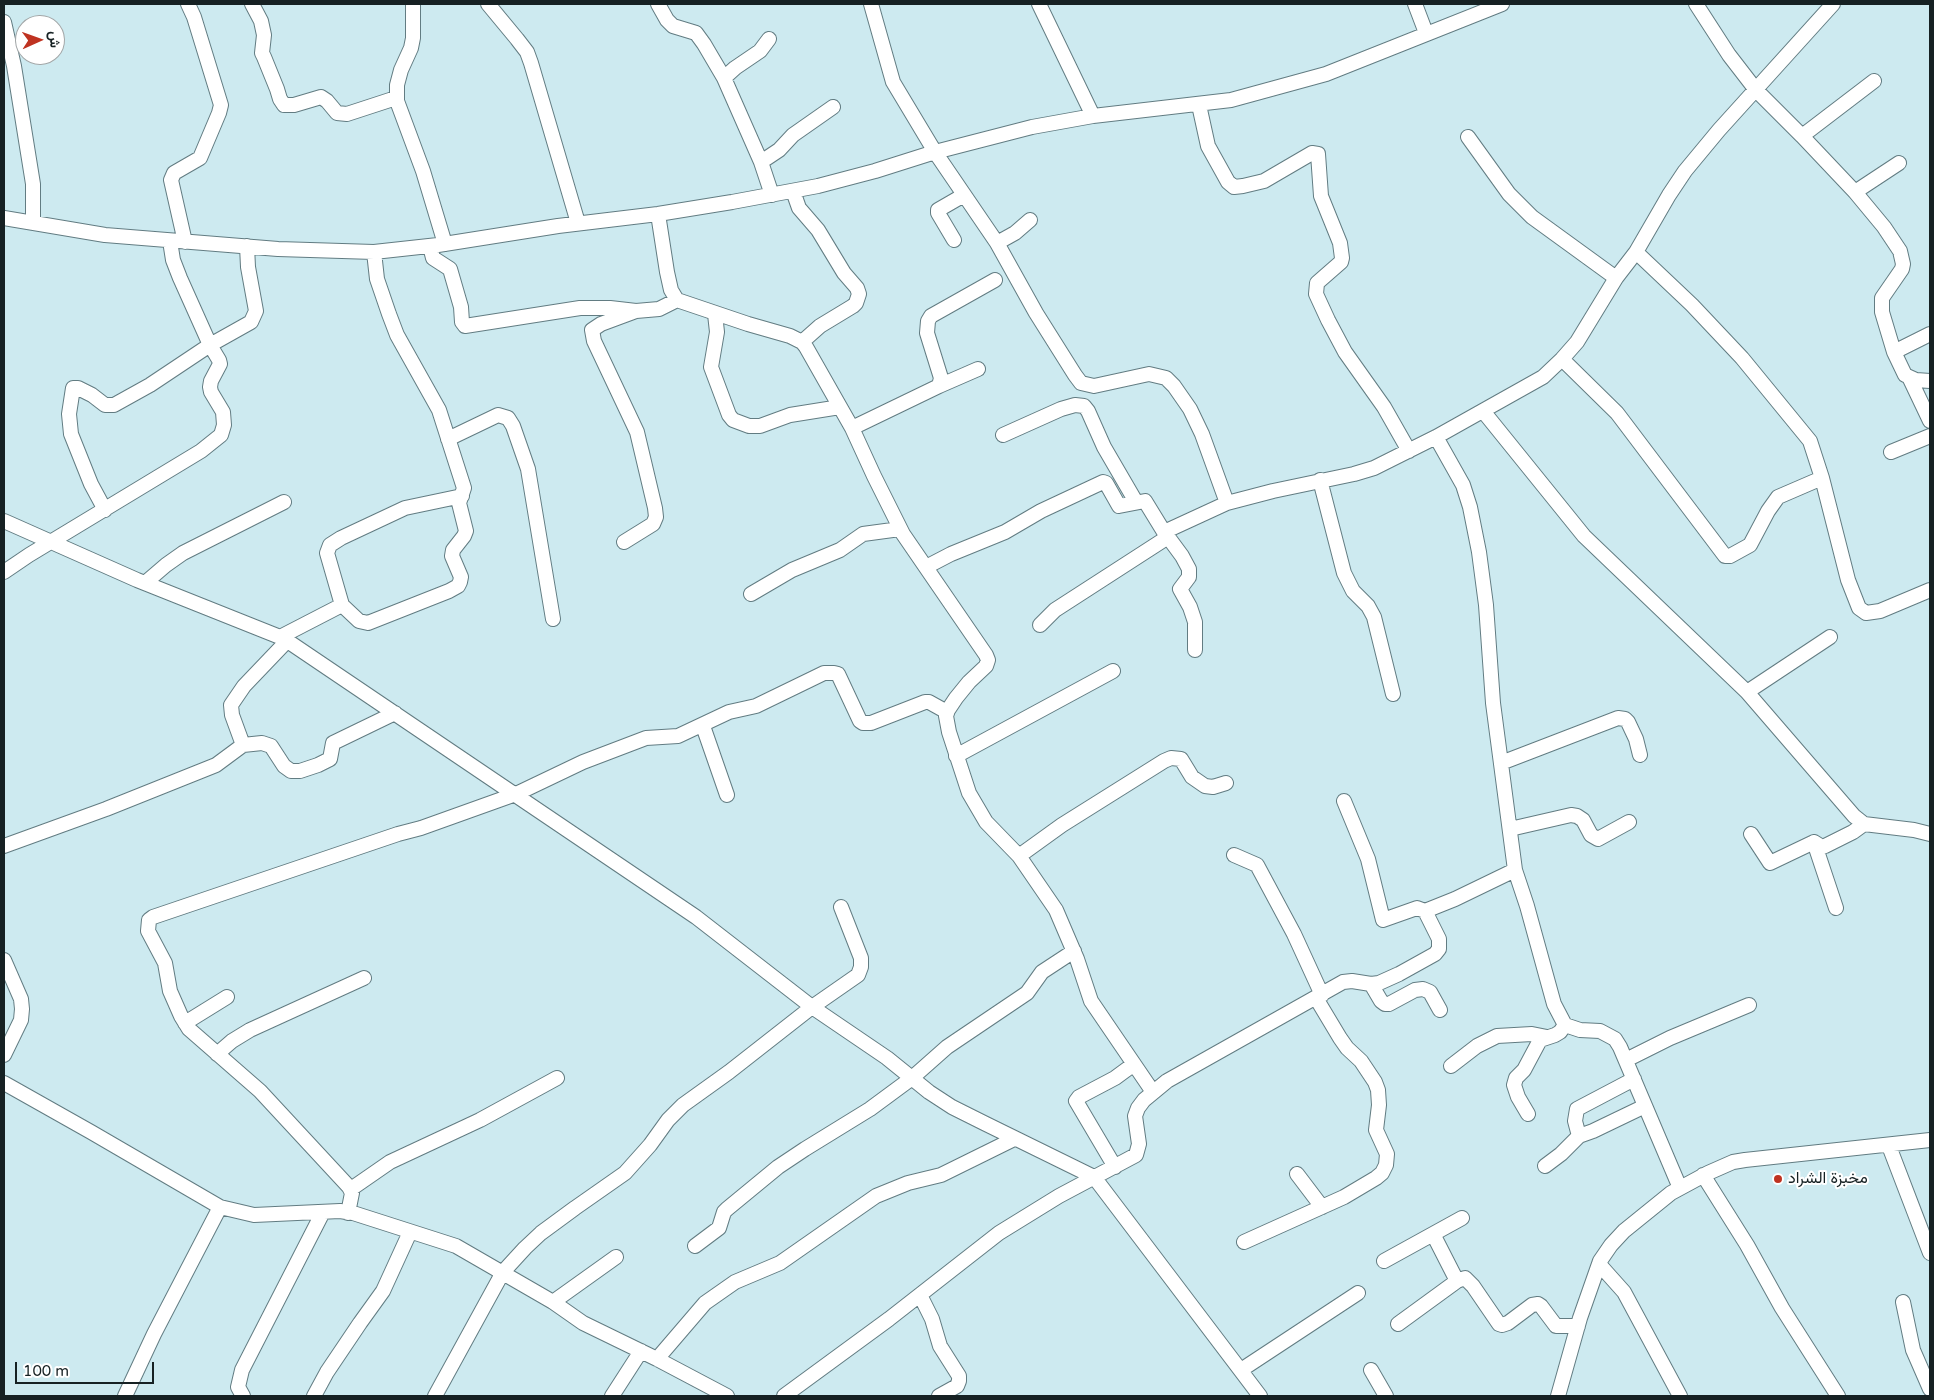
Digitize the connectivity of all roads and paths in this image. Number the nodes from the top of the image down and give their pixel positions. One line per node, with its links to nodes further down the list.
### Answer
1 (188, 4): 38 (street)
2 (252, 4): 18 (street)
3 (413, 4): 18 (street)
4 (488, 4): 35 (street)
5 (658, 4): 15 (street)
6 (871, 4): 24 (street)
7 (1039, 4): 21 (street)
8 (1415, 4): 13 (street)
9 (1502, 4): 13 (street)
10 (1696, 4): 17 (street)
11 (1832, 4): 17 (street)
12 (4, 22): 34 (street)
13 (1426, 33): 19 (street)
14 (769, 39): 15 (street)
15 (724, 78): 25 (street)
16 (1874, 81): 22 (street)
17 (1756, 90): 22 (street); 44 (street)
18 (396, 98): 39 (street)
19 (1199, 105): 21 (street); 67 (street)
20 (833, 107): 25 (street)
21 (1093, 116): 24 (street)
22 (1802, 136): 28 (street)
23 (1468, 137): 45 (street)
24 (935, 152): 27 (street); 30 (street)
25 (761, 162): 29 (street)
26 (1898, 163): 28 (street)
27 (793, 191): 29 (street); 51 (street)
28 (1854, 192): 53 (street)
29 (772, 194): 31 (street)
30 (964, 195): 36 (street); 40 (street)
31 (658, 214): 35 (street); 47 (street)
32 (4, 218): 34 (street)
33 (1030, 220): 40 (street)
34 (33, 224): 37 (street)
35 (578, 224): 39 (street)
36 (954, 240)
37 (170, 241): 38 (street); 52 (street)
38 (185, 242): 41 (street)
39 (445, 244): 42 (street)
40 (996, 244): 74 (street)
41 (247, 246): 43 (street); 52 (street)
42 (430, 246): 43 (street); 48 (street)
43 (374, 252): 66 (street)
44 (1636, 252): 45 (street); 69 (street)
45 (1616, 278): 54 (street)
46 (995, 280): 58 (street)
47 (677, 300): 48 (street); 49 (street)
48 (636, 311): 80 (street)
49 (714, 314): 51 (street); 59 (street)
50 (1930, 334): 53 (street)
51 (802, 342): 59 (street)
52 (210, 345): 75 (street); 75 (street)
53 (1894, 352): 56 (street)
54 (1562, 360): 60 (street); 69 (street)
55 (978, 369): 58 (street)
56 (1910, 378): 57 (street); 61 (street)
57 (1930, 381)
58 (939, 386): 62 (street)
59 (840, 407): 62 (street)
60 (1483, 411): 65 (street); 93 (street)
61 (1930, 421)
62 (852, 428): 77 (street)
63 (1003, 435): 73 (street)
64 (1930, 436): 68 (street)
65 (1436, 437): 67 (street); 101 (street)
66 (448, 439): 71 (street); 87 (street)
67 (1409, 451): 70 (street)
68 (1891, 452)
69 (1822, 478): 84 (street)
70 (1320, 480): 74 (street); 94 (street)
71 (462, 496): 86 (street); 86 (street)
72 (284, 502): 83 (street)
73 (1136, 502): 78 (street); 81 (street)
74 (1227, 503): 78 (street)
75 (105, 510): 79 (street)
76 (4, 521): 79 (street)
77 (900, 529): 81 (street); 85 (street)
78 (1166, 534): 88 (street); 91 (street)
79 (51, 542): 82 (street); 83 (street)
80 (624, 542)
81 (926, 567): 95 (street)
82 (4, 572)
83 (145, 583): 90 (street)
84 (1930, 590)
85 (751, 594)
86 (342, 606): 90 (street)
87 (553, 619)
88 (1040, 625)
89 (1830, 637): 93 (street)
90 (283, 639): 96 (street); 98 (street)
91 (1195, 650)
92 (1113, 671): 100 (street)
93 (1747, 692): 107 (street)
94 (1393, 694)
95 (947, 712): 97 (street); 100 (street)
96 (395, 713): 98 (street); 103 (street)
97 (703, 726): 103 (street); 104 (street)
98 (243, 745): 112 (street)
99 (1640, 755): 101 (street)
100 (956, 756): 114 (street)
101 (1501, 763): 108 (street)
102 (1226, 783): 114 (street)
103 (516, 794): 126 (street); 128 (street)
104 (727, 795)
105 (1344, 801): 118 (street)
106 (1629, 822): 108 (street)
107 (1864, 824): 110 (street); 111 (street)
108 (1510, 829): 115 (street)
109 (1751, 834): 111 (street)
110 (1930, 834)
111 (1814, 842): 117 (street)
112 (4, 846)
113 (1234, 855): 123 (street)
114 (1018, 856): 119 (street)
115 (1514, 870): 118 (street); 129 (street)
116 (841, 907): 126 (street)
117 (1836, 908)
118 (1425, 911): 122 (street)
119 (1074, 951): 134 (street); 137 (street)
120 (4, 960): 132 (street)
121 (364, 978): 131 (street)
122 (1371, 984): 123 (street); 127 (street)
123 (1319, 996): 140 (street); 154 (street)
124 (227, 997): 128 (street)
125 (1749, 1005): 133 (street)
126 (812, 1007): 137 (street); 167 (street)
127 (1440, 1010)
128 (185, 1023): 131 (street)
129 (1564, 1025): 130 (street); 133 (street)
130 (1547, 1038): 135 (street); 142 (street)
131 (217, 1054): 153 (street)
132 (4, 1055)
133 (1626, 1060): 138 (street)
134 (1134, 1064): 140 (street); 148 (street)
135 (1451, 1066)
136 (557, 1078): 153 (street)
137 (912, 1078): 144 (street); 162 (street)
138 (1634, 1079): 141 (street); 143 (street)
139 (5, 1086): 155 (street)
140 (1153, 1092): 148 (street)
141 (1645, 1106): 143 (street); 152 (street)
142 (1528, 1114)
143 (1579, 1136): 147 (street)
144 (1014, 1139): 151 (street); 176 (street)
145 (1930, 1140): 146 (street)
146 (1890, 1146): 150 (street); 163 (street)
147 (1545, 1166)
148 (1115, 1167): 151 (street)
149 (1297, 1174): 154 (street)
150 (1703, 1175): 152 (street); 192 (street)
151 (1094, 1176): 170 (street); 177 (street)
152 (1680, 1188): 166 (street)
153 (351, 1189): 157 (street)
154 (1322, 1206): 161 (street)
155 (220, 1207): 156 (street); 180 (street)
156 (323, 1212): 157 (street); 181 (street)
157 (348, 1212): 159 (street)
158 (1462, 1218): 160 (street)
159 (410, 1232): 167 (street); 182 (street)
160 (1433, 1234): 165 (street); 168 (street)
161 (1244, 1242)
162 (694, 1246)
163 (1930, 1254)
164 (616, 1257): 171 (street)
165 (1384, 1262)
166 (1599, 1264): 174 (street); 191 (street)
167 (504, 1272): 171 (street); 183 (street)
168 (1457, 1281): 173 (street); 174 (street)
169 (1358, 1293): 177 (street)
170 (920, 1295): 186 (street); 187 (street)
171 (553, 1302): 175 (street)
172 (1903, 1302): 179 (street)
173 (1398, 1324)
174 (1574, 1326): 190 (street)
175 (641, 1351): 176 (street); 184 (street)
176 (657, 1359): 185 (street)
177 (1241, 1370): 188 (street)
178 (1371, 1370): 189 (street)
179 (1930, 1389)
180 (125, 1396)
181 (243, 1396)
182 (314, 1396)
183 (435, 1396)
184 (612, 1396)
185 (727, 1396)
186 (784, 1396)
187 (940, 1396)
188 (1260, 1396)
189 (1386, 1396)
190 (1558, 1396)
191 (1680, 1396)
192 (1838, 1396)

